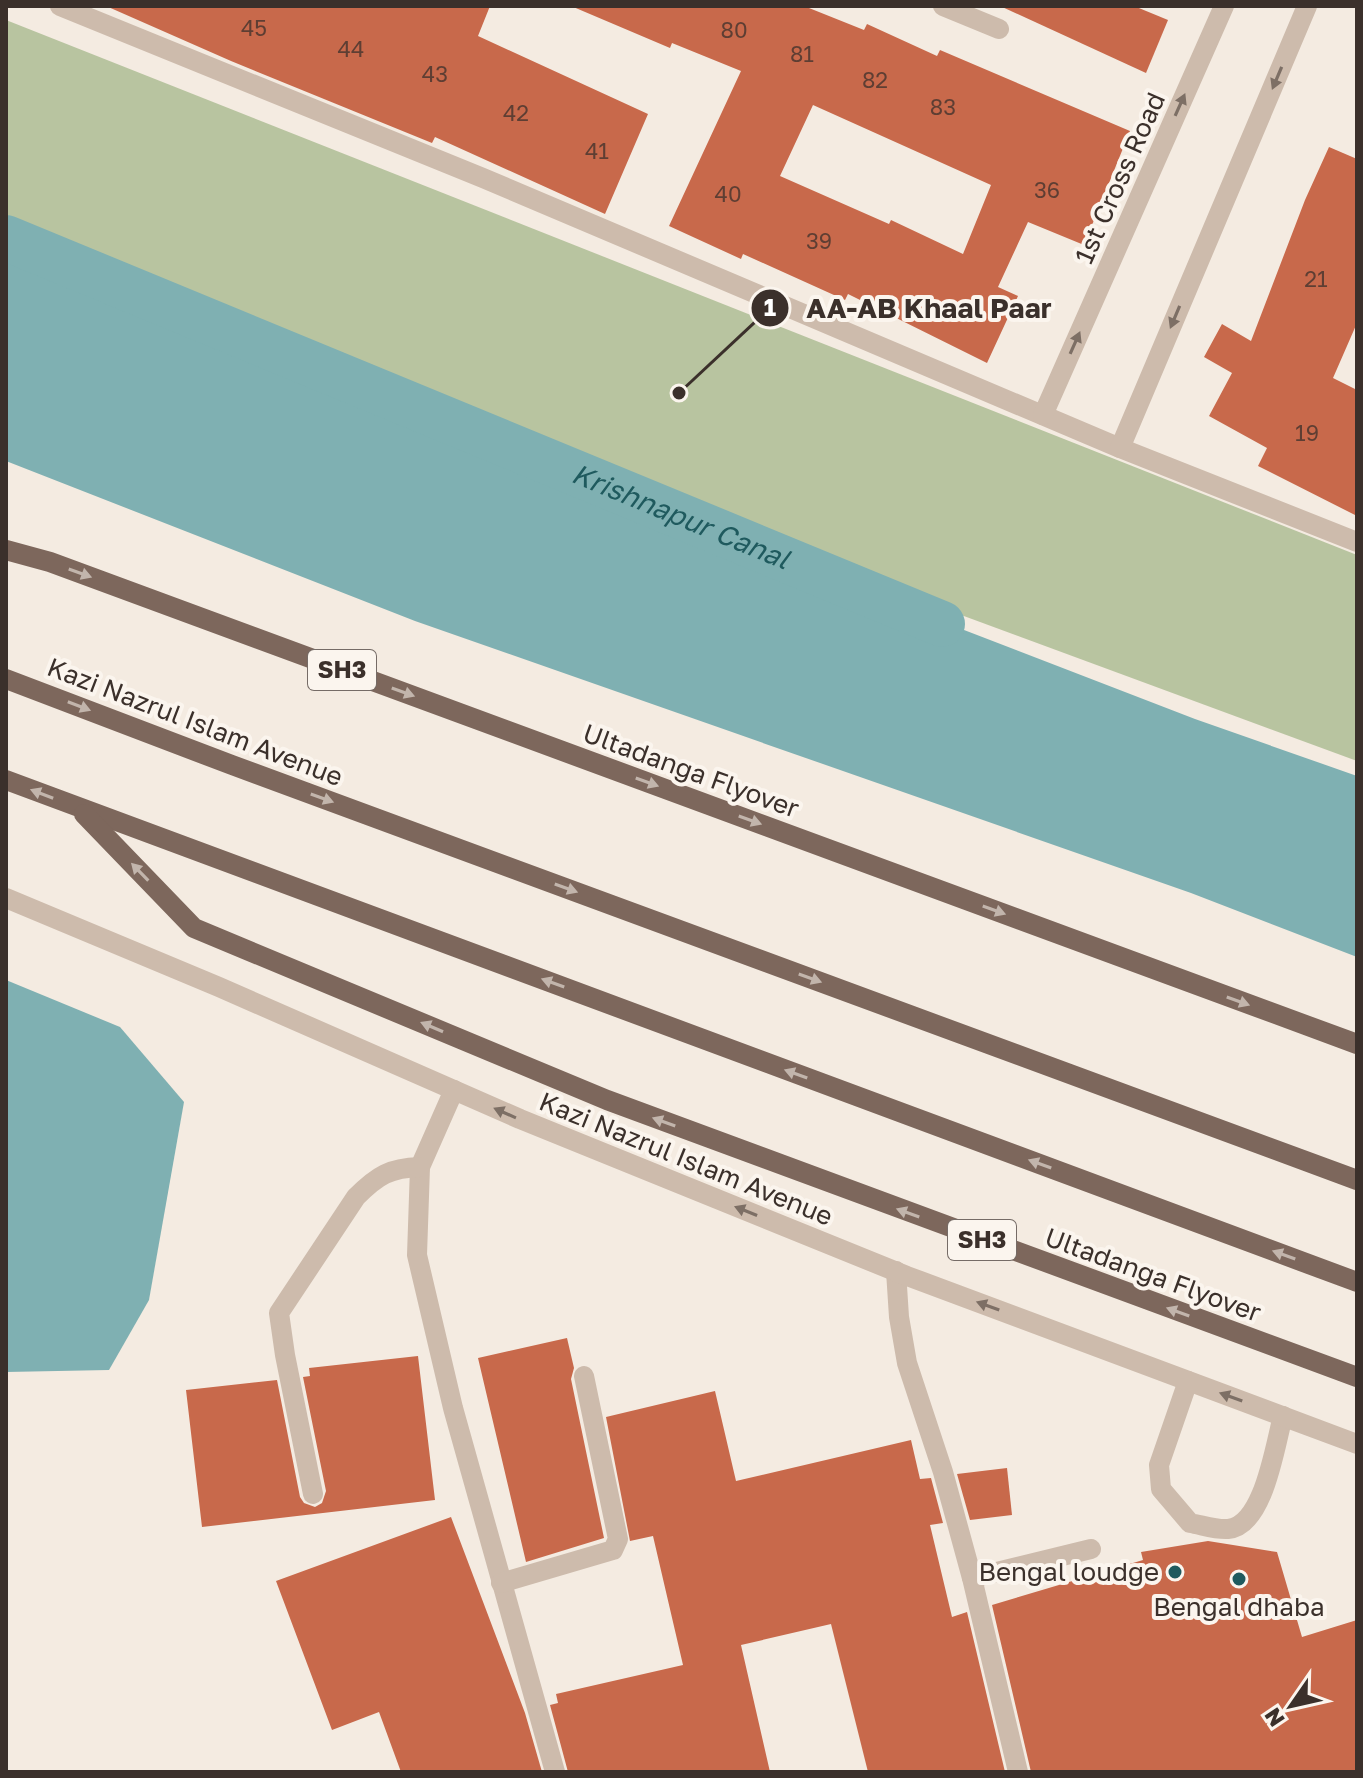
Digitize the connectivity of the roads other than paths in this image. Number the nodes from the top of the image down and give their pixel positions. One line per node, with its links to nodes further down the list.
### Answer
1 (60, 6): 6 (street)
2 (943, 6): 5 (street)
3 (1224, 6): 6 (street, 1st Cross Road, one-way to 3)
4 (1307, 6): 7 (street, one-way to 7)
5 (999, 29)
6 (1043, 415): 7 (street)
7 (1120, 448): 8 (street)
8 (1357, 542)
9 (6, 550): 14 (main road, Ultadanga Flyover / SH3, one-way to 14)
10 (6, 679): 17 (main road, Kazi Nazrul Islam Avenue, one-way to 17)
11 (6, 780): 12 (main road, SH3, one-way to 11)
12 (79, 809): 19 (main road, one-way to 12); 21 (main road, Ultadanga Flyover / SH3, one-way to 12)
13 (6, 898): 15 (street, Kazi Nazrul Islam Avenue)
14 (1357, 1044)
15 (454, 1090): 16 (street); 18 (street, Kazi Nazrul Islam Avenue, one-way to 15)
16 (420, 1167): 25 (street); 28 (street)
17 (1357, 1180)
18 (896, 1271): 22 (street, Kazi Nazrul Islam Avenue, one-way to 18); 27 (street)
19 (1357, 1282)
20 (584, 1376): 28 (street)
21 (1357, 1377)
22 (1188, 1381): 23 (street, Kazi Nazrul Islam Avenue, one-way to 22); 23 (street)
23 (1283, 1416): 24 (street, Kazi Nazrul Islam Avenue)
24 (1357, 1444)
25 (313, 1494)
26 (1091, 1549): 27 (street)
27 (972, 1578): 30 (street)
28 (501, 1583): 29 (street)
29 (555, 1772)
30 (1018, 1772)

